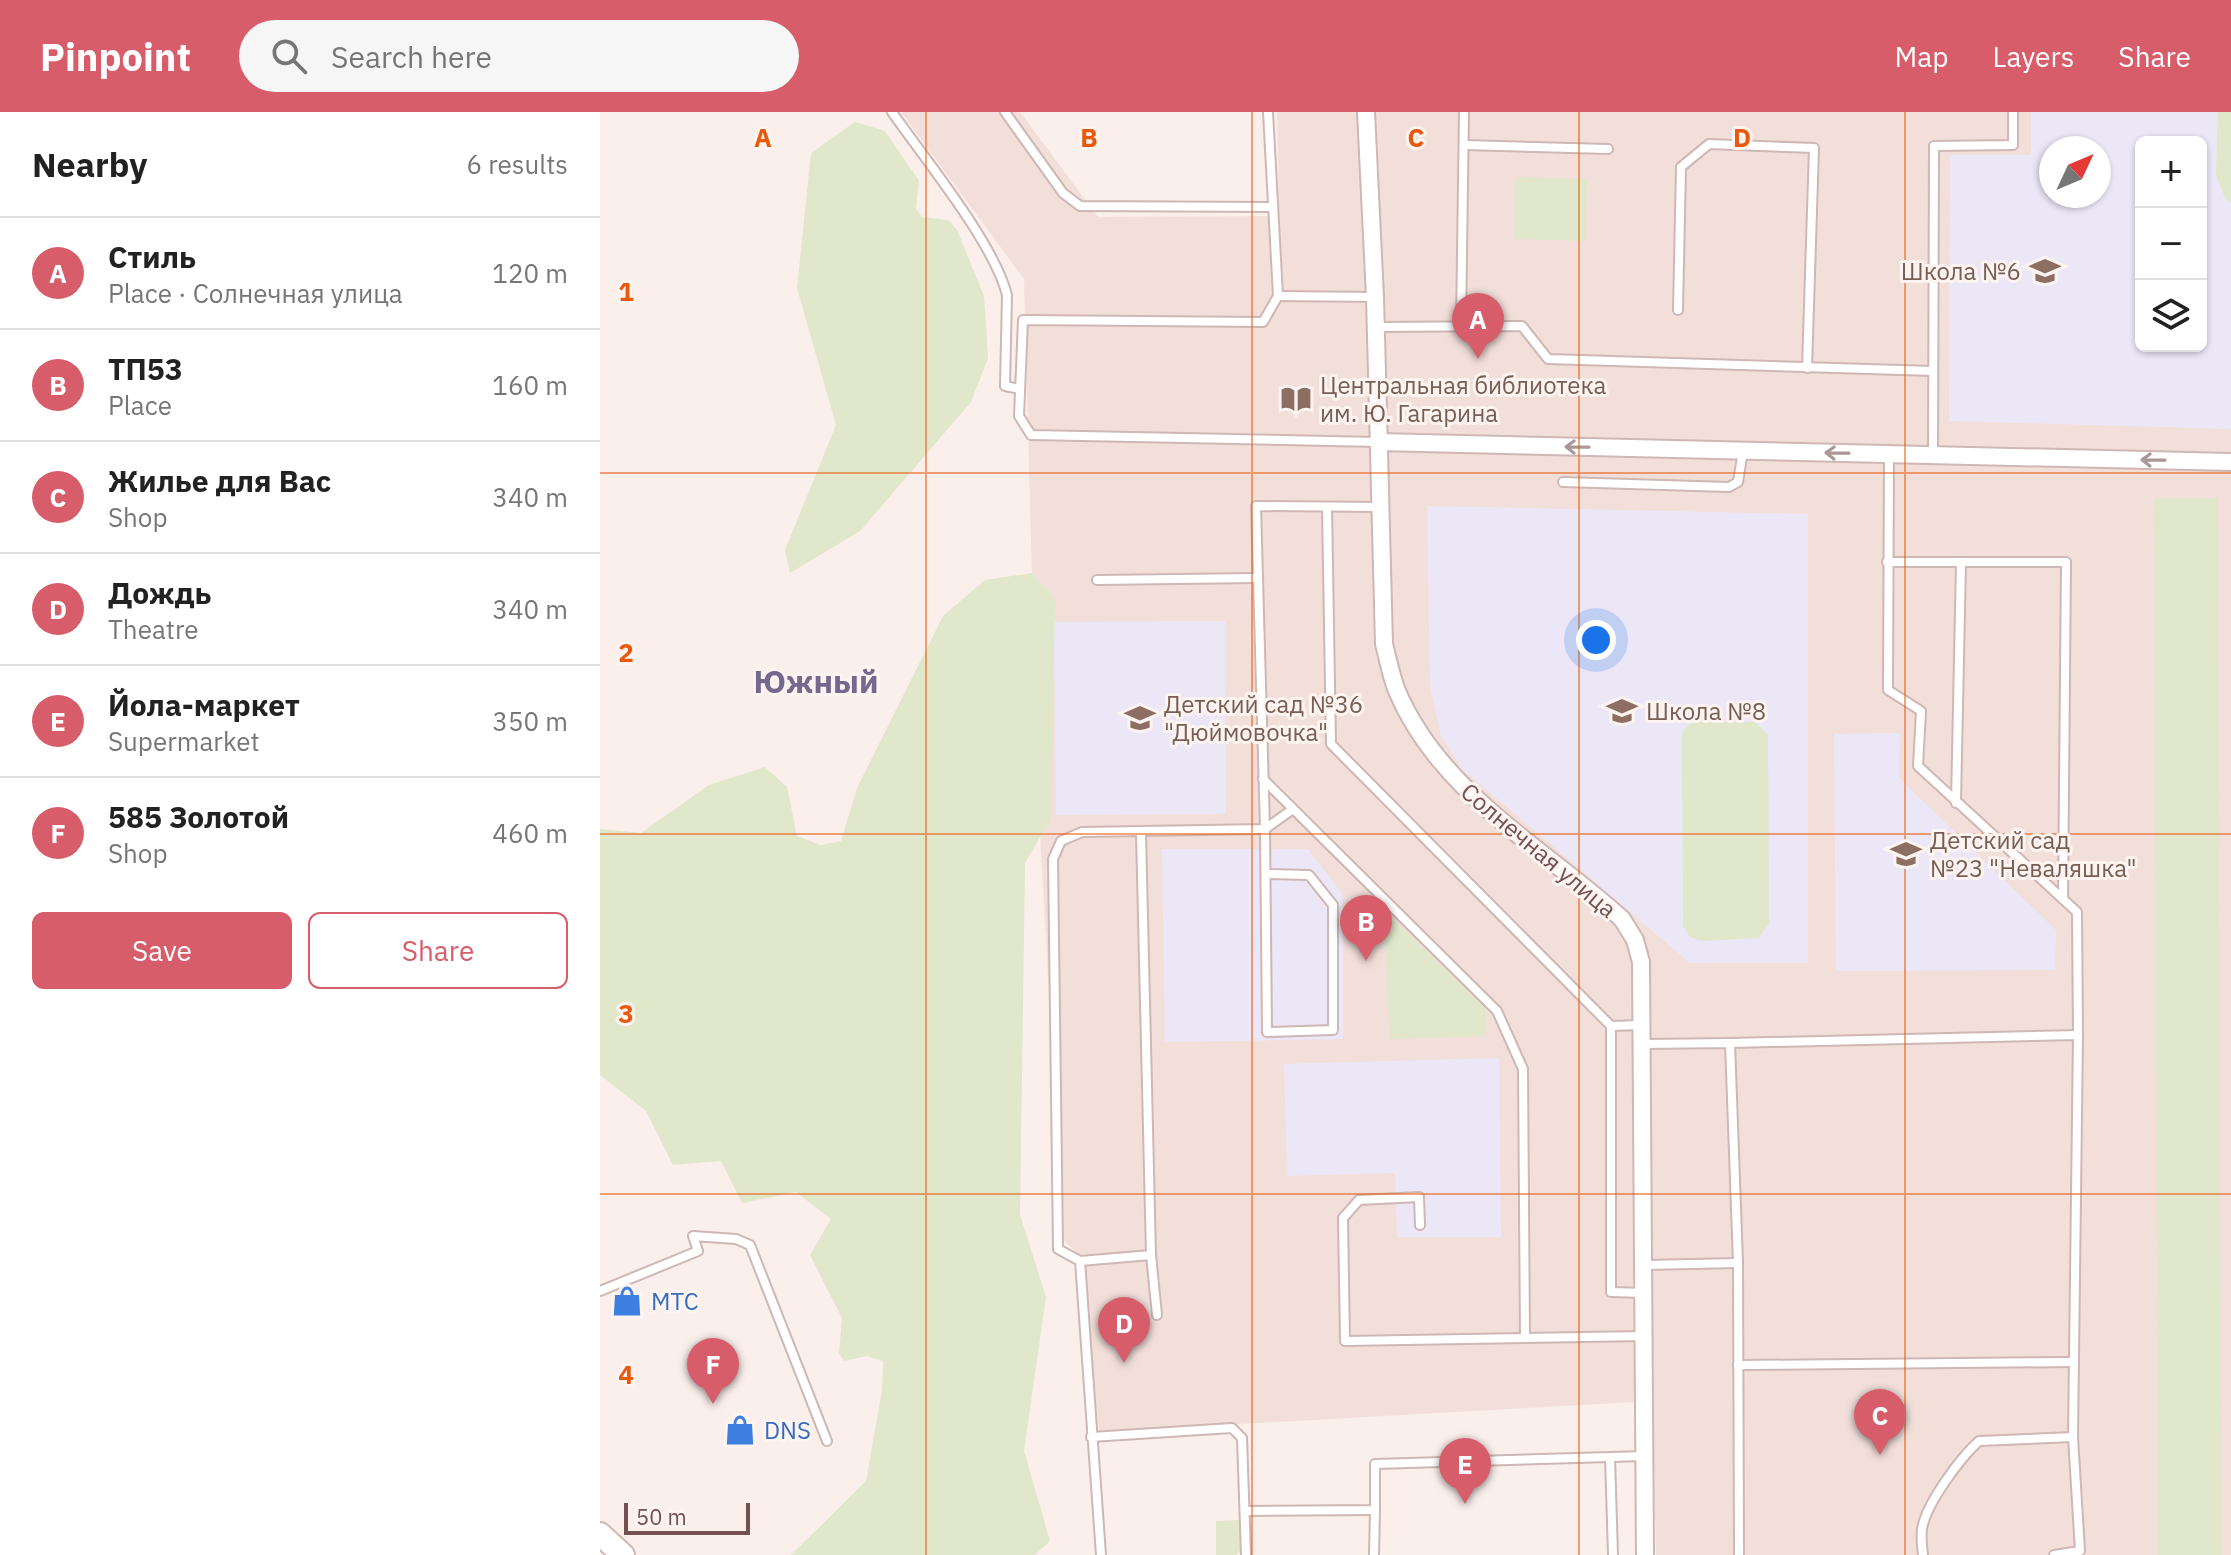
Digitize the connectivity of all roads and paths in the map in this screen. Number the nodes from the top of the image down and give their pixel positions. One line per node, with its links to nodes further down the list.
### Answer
1 (892, 112): 17 (lane)
2 (1005, 112): 9 (lane)
3 (1268, 112): 9 (lane)
4 (1366, 112): 11 (street, Солнечная улица)
5 (1464, 112): 7 (lane)
6 (2013, 112): 16 (lane)
7 (1464, 145): 8 (lane); 13 (lane)
8 (1608, 149)
9 (1271, 207): 10 (lane)
10 (1278, 296): 11 (lane); 17 (lane)
11 (1375, 297): 14 (street, Солнечная улица)
12 (1678, 310): 15 (lane)
13 (1461, 325): 14 (lane); 15 (lane)
14 (1376, 327): 18 (street, Солнечная улица)
15 (1807, 368): 16 (lane)
16 (1933, 371): 21 (lane)
17 (1020, 389): 18 (lane)
18 (1378, 442): 19 (street, one-way to 18); 25 (street, Солнечная улица)
19 (1743, 451): 20 (street, one-way to 19); 23 (lane)
20 (1889, 454): 21 (street); 26 (lane)
21 (1933, 455): 22 (street, one-way to 21)
22 (2231, 462)
23 (1563, 482)
24 (1327, 507): 25 (lane); 28 (lane); 38 (lane)
25 (1379, 507): 37 (street, Солнечная улица)
26 (1887, 562): 27 (lane); 31 (lane)
27 (1961, 562): 31 (lane); 36 (lane)
28 (1256, 578): 29 (lane); 30 (lane)
29 (1097, 580)
30 (1262, 778): 32 (lane); 33 (lane)
31 (1956, 803): 36 (lane)
32 (1293, 809): 33 (lane); 51 (lane)
33 (1265, 829): 34 (lane); 35 (lane)
34 (1141, 833): 43 (lane); 44 (lane)
35 (1266, 874): 35 (lane)
36 (2063, 899): 39 (lane)
37 (1643, 1025): 38 (lane); 41 (street, Солнечная улица)
38 (1611, 1026): 48 (lane)
39 (2078, 1035): 40 (lane); 52 (lane)
40 (1730, 1043): 41 (lane); 45 (lane)
41 (1644, 1044): 46 (street, Солнечная улица)
42 (1420, 1225): 51 (lane)
43 (1151, 1255): 44 (lane); 49 (lane)
44 (1080, 1261): 54 (lane)
45 (1738, 1263): 46 (lane); 53 (lane)
46 (1645, 1265): 48 (street, Солнечная улица)
47 (600, 1291): 56 (lane)
48 (1645, 1293): 50 (street, Солнечная улица)
49 (1157, 1315)
50 (1644, 1336): 51 (lane); 57 (street, Солнечная улица)
51 (1525, 1338)
52 (2074, 1362): 53 (lane); 55 (lane)
53 (1738, 1365): 68 (lane)
54 (1091, 1437): 60 (lane); 63 (lane)
55 (2073, 1437): 69 (lane); 70 (lane)
56 (827, 1441)
57 (1645, 1456): 58 (lane); 67 (street, Солнечная улица)
58 (1610, 1457): 59 (lane); 66 (lane)
59 (1375, 1510): 60 (lane); 65 (lane)
60 (1245, 1511): 64 (lane)
61 (600, 1534): 62 (main road)
62 (623, 1555)
63 (1101, 1555)
64 (1246, 1555)
65 (1374, 1555)
66 (1613, 1555)
67 (1645, 1555)
68 (1739, 1555)
69 (1923, 1555)
70 (2054, 1555)

